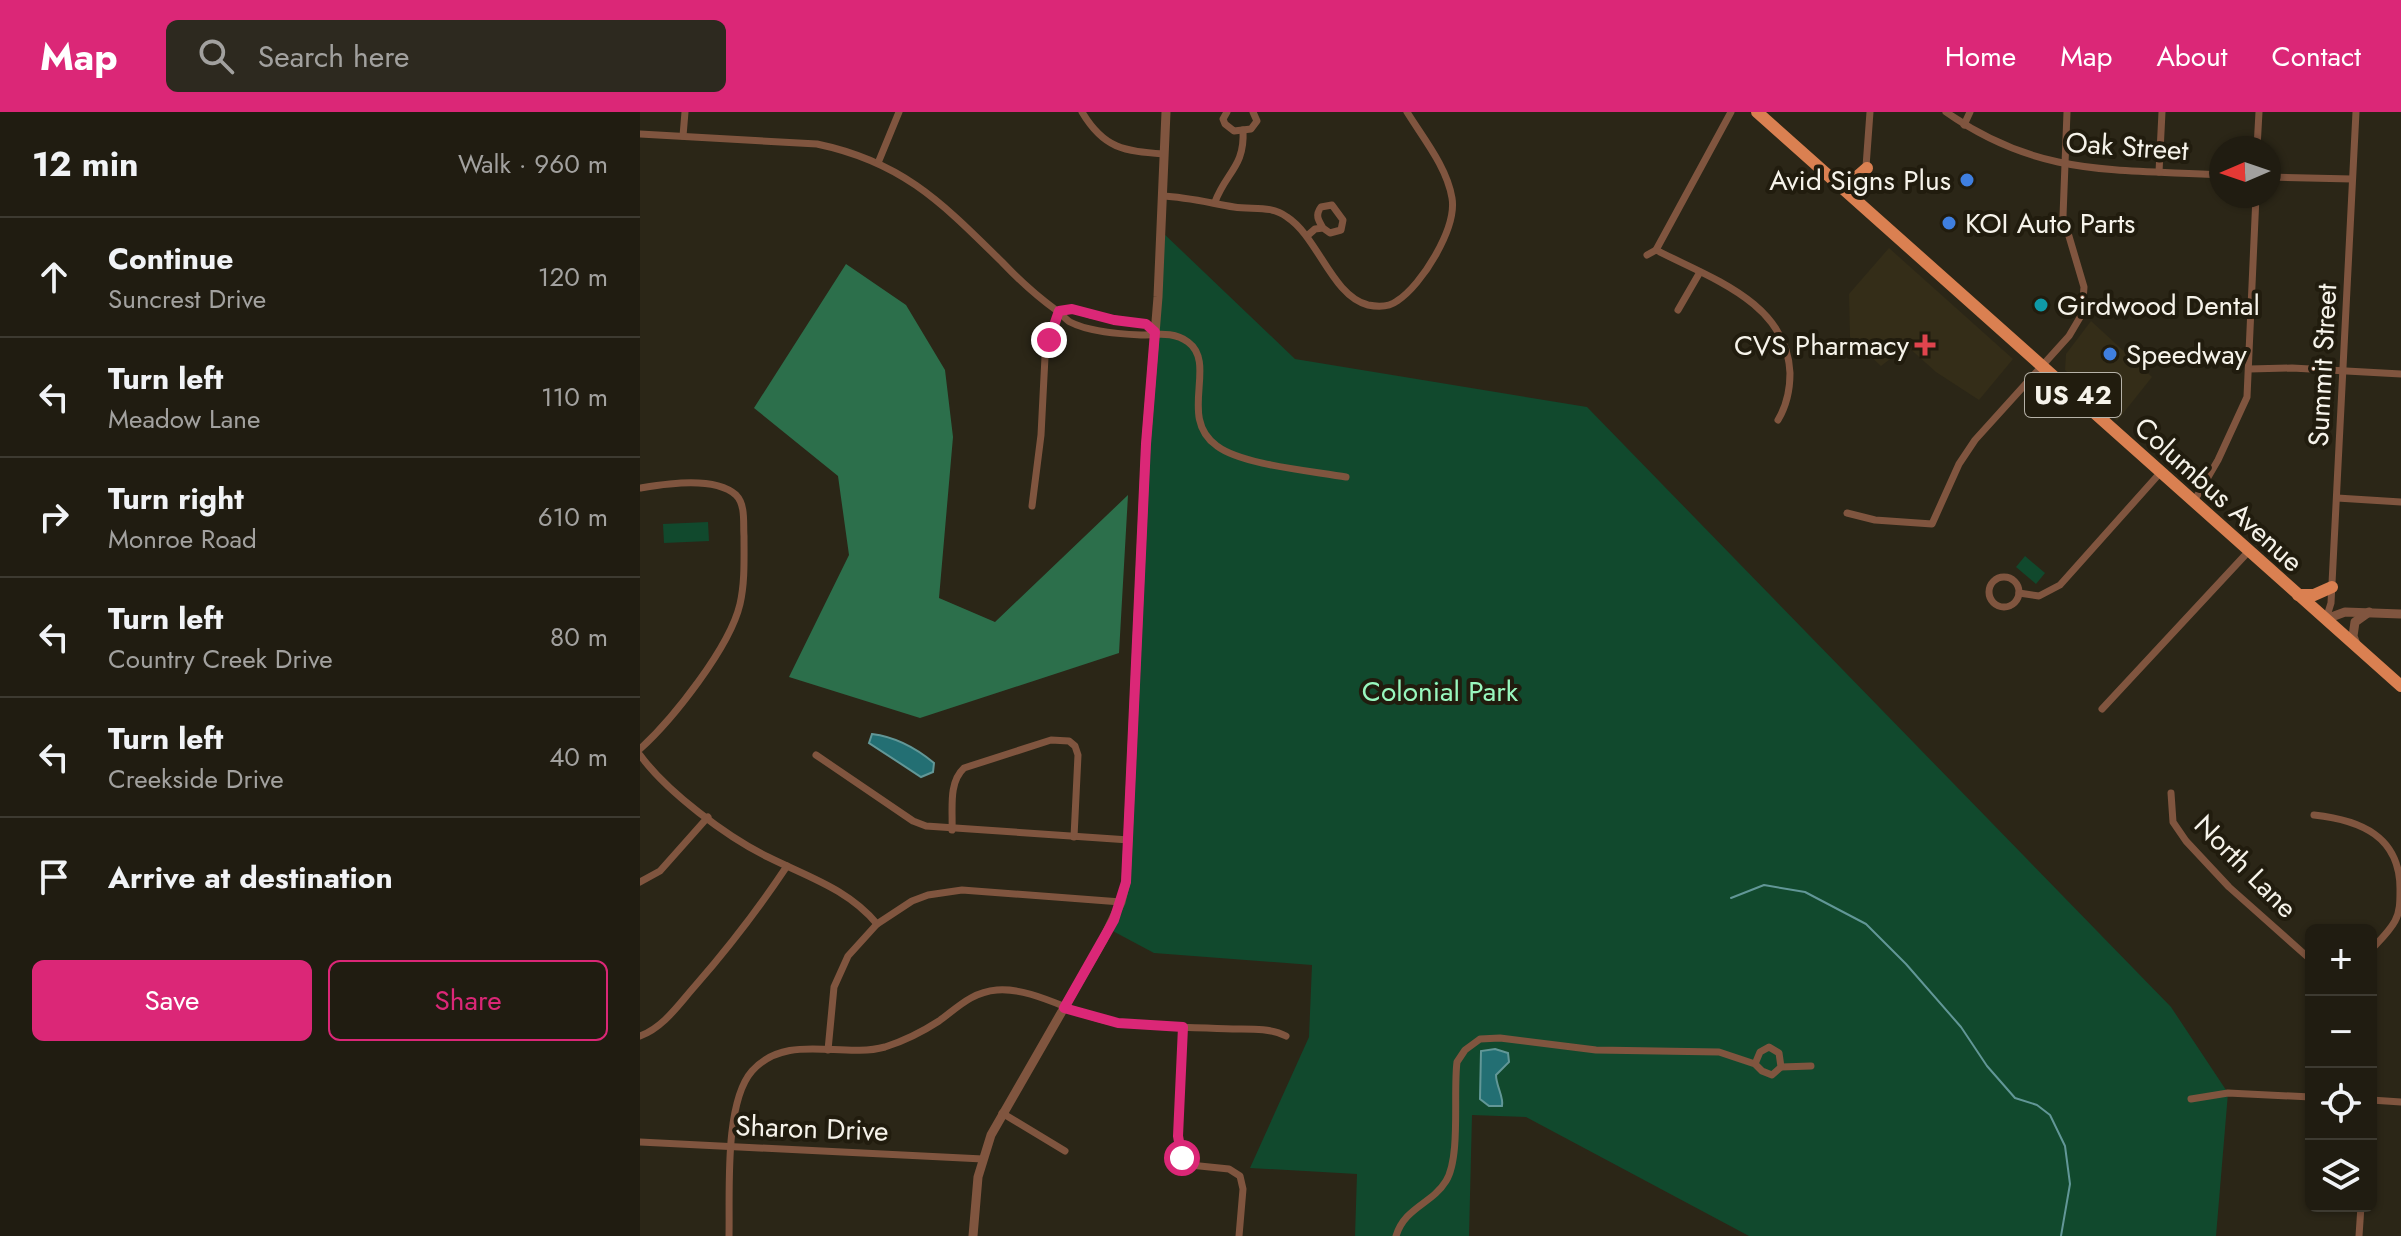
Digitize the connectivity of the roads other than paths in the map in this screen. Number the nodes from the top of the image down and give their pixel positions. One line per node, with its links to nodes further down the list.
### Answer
1 (685, 112): 20 (street)
2 (899, 112): 23 (street)
3 (1082, 112): 22 (street)
4 (1166, 112): 22 (street)
5 (1227, 112): 18 (street)
6 (1253, 112): 18 (street)
7 (1407, 112): 36 (street)
8 (1731, 112): 37 (street)
9 (1757, 112): 30 (main road, Columbus Avenue / US 42)
10 (1870, 112): 25 (street)
11 (1946, 112): 17 (street, Oak Street)
12 (1970, 112): 17 (street)
13 (2067, 112): 24 (street)
14 (2162, 112): 26 (street)
15 (2259, 112): 21 (street)
16 (2356, 112): 29 (street, Summit Street)
17 (1964, 125): 24 (street, Oak Street)
18 (1243, 130): 32 (street)
19 (640, 134): 20 (street)
20 (683, 136): 23 (street)
21 (2258, 136)
22 (1164, 154): 31 (street)
23 (878, 163): 41 (street)
24 (2065, 165): 26 (street, Oak Street); 43 (street)
25 (1867, 168): 30 (main road); 33 (street)
26 (2159, 172): 27 (street, Oak Street)
27 (2209, 174)
28 (2281, 177): 29 (street)
29 (2352, 179): 45 (street, Summit Street)
30 (1839, 186): 33 (main road, Columbus Avenue / US 42)
31 (1162, 196): 32 (street); 42 (street)
32 (1215, 202): 36 (street)
33 (1857, 202): 43 (main road, Columbus Avenue / US 42)
34 (2256, 208): 44 (street)
35 (1323, 228): 36 (street)
36 (1307, 236)
37 (1656, 250): 38 (street); 39 (street)
38 (1647, 255)
39 (1700, 272): 40 (street); 47 (street)
40 (1678, 310)
41 (1059, 311): 42 (street); 42 (street); 54 (street)
42 (1155, 332): 49 (street); 73 (street)
43 (2041, 367): 48 (main road, Columbus Avenue / US 42); 55 (street)
44 (2249, 369): 45 (street); 53 (street)
45 (2344, 371): 46 (street); 51 (street, Summit Street)
46 (2401, 374)
47 (1778, 420)
48 (2160, 473): 53 (main road, Columbus Avenue / US 42); 58 (street)
49 (1346, 477)
50 (640, 488): 66 (street)
51 (2337, 498): 52 (street); 57 (street, Summit Street)
52 (2401, 502)
53 (2193, 503): 56 (main road, Columbus Avenue / US 42)
54 (1032, 506)
55 (1847, 513)
56 (2248, 552): 59 (main road, Columbus Avenue / US 42); 65 (street)
57 (2332, 587): 59 (main road); 62 (street, Summit Street)
58 (2019, 593): 58 (street)
59 (2298, 595): 62 (main road, Columbus Avenue / US 42)
60 (2369, 612): 61 (street); 62 (street); 63 (street)
61 (2401, 614)
62 (2326, 619): 63 (main road, Columbus Avenue / US 42)
63 (2356, 646): 64 (main road, Columbus Avenue / US 42)
64 (2401, 686)
65 (2102, 709)
66 (640, 752): 70 (street)
67 (816, 755): 71 (street)
68 (2171, 793): 79 (street, North Lane)
69 (2314, 815): 78 (street)
70 (708, 817): 74 (street); 75 (street)
71 (952, 830): 72 (street); 72 (street)
72 (1074, 837): 73 (street)
73 (1129, 840): 76 (street)
74 (787, 866): 77 (street); 82 (street)
75 (640, 882)
76 (1121, 902): 77 (street); 80 (street)
77 (877, 924): 84 (street)
78 (2377, 943)
79 (2305, 955)
80 (1064, 1008): 81 (street); 84 (street); 92 (street)
81 (1183, 1027): 83 (street); 100 (street)
82 (640, 1036)
83 (1286, 1036)
84 (828, 1050): 94 (street)
85 (1755, 1064): 87 (street); 87 (street); 101 (street)
86 (1811, 1066): 87 (street)
87 (1781, 1067)
88 (2305, 1097): 89 (street)
89 (2191, 1099)
90 (2377, 1100): 91 (street)
91 (2401, 1102)
92 (1002, 1113): 95 (street); 96 (street)
93 (640, 1142): 94 (street, Sharon Drive)
94 (732, 1147): 96 (street, Sharon Drive); 98 (street)
95 (1065, 1151)
96 (983, 1159): 99 (street)
97 (2361, 1212): 102 (street)
98 (729, 1236)
99 (973, 1236)
100 (1239, 1236)
101 (1396, 1236)
102 (2359, 1236)

